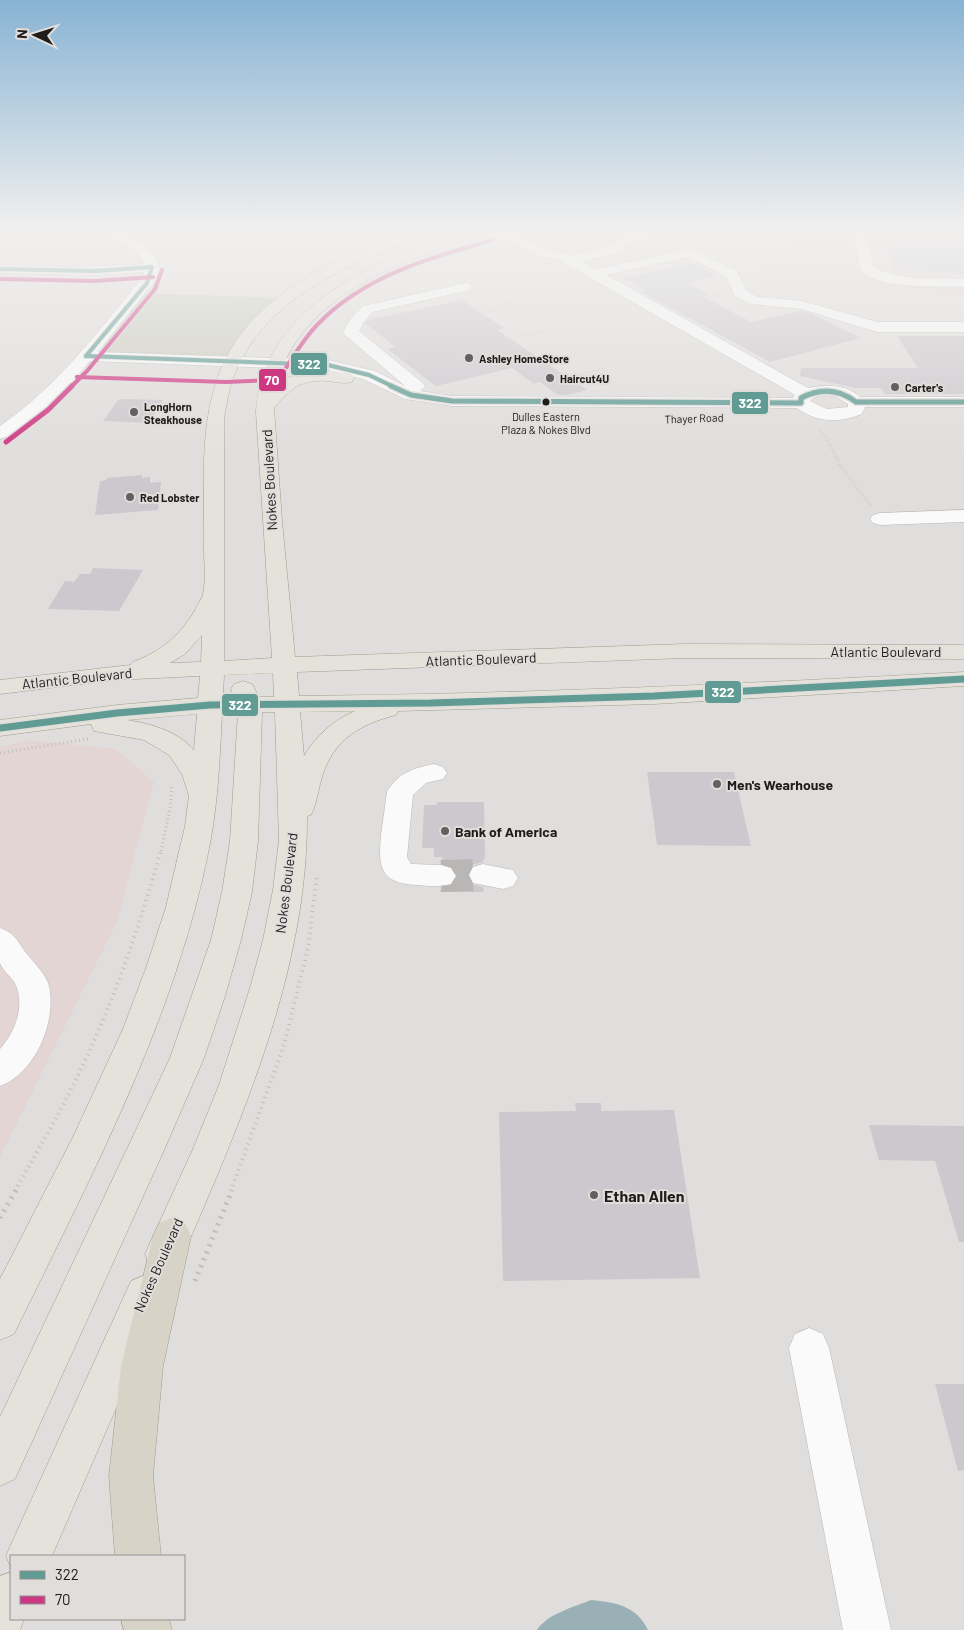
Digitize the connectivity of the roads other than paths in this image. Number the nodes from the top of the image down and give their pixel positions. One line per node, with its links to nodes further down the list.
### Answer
1 (127, 306): 8 (street)
2 (278, 306): 9 (main road)
3 (322, 306): 10 (main road, Nokes Boulevard)
4 (381, 306): 14 (street)
5 (648, 306): 12 (street)
6 (806, 306): 7 (street)
7 (964, 327)
8 (81, 362): 9 (street); 16 (street)
9 (228, 366): 10 (street); 19 (main road)
10 (274, 366): 11 (street); 14 (street); 15 (main road, Nokes Boulevard)
11 (346, 378): 14 (street); 15 (main road)
12 (804, 398): 13 (street); 14 (street)
13 (964, 402)
14 (423, 403)
15 (266, 406): 21 (main road, Nokes Boulevard)
16 (0, 434)
17 (964, 516): 18 (street)
18 (880, 519)
19 (214, 595): 22 (main road); 23 (main road)
20 (964, 652): 21 (main road, Atlantic Boulevard)
21 (285, 665): 22 (main road, Atlantic Boulevard); 28 (main road, Nokes Boulevard)
22 (213, 668): 23 (main road, Atlantic Boulevard); 27 (main road); 29 (main road)
23 (114, 673): 25 (main road, Atlantic Boulevard)
24 (964, 680): 26 (main road)
25 (0, 687)
26 (431, 702): 28 (main road); 34 (main road)
27 (250, 704): 28 (main road); 29 (main road); 41 (main road)
28 (287, 704): 34 (main road, Nokes Boulevard)
29 (210, 706): 30 (main road); 33 (main road)
30 (52, 721): 31 (main road); 33 (main road)
31 (0, 728)
32 (434, 773): 35 (street)
33 (203, 800): 39 (main road)
34 (292, 851): 38 (main road, Nokes Boulevard)
35 (441, 876)
36 (0, 940): 37 (street)
37 (0, 1072)
38 (172, 1236): 42 (main road, Nokes Boulevard); 43 (highway)
39 (0, 1320)
40 (809, 1348): 46 (street)
41 (0, 1464)
42 (29, 1555)
43 (138, 1555)
44 (10, 1597): 45 (main road)
45 (0, 1620)
46 (867, 1630)

